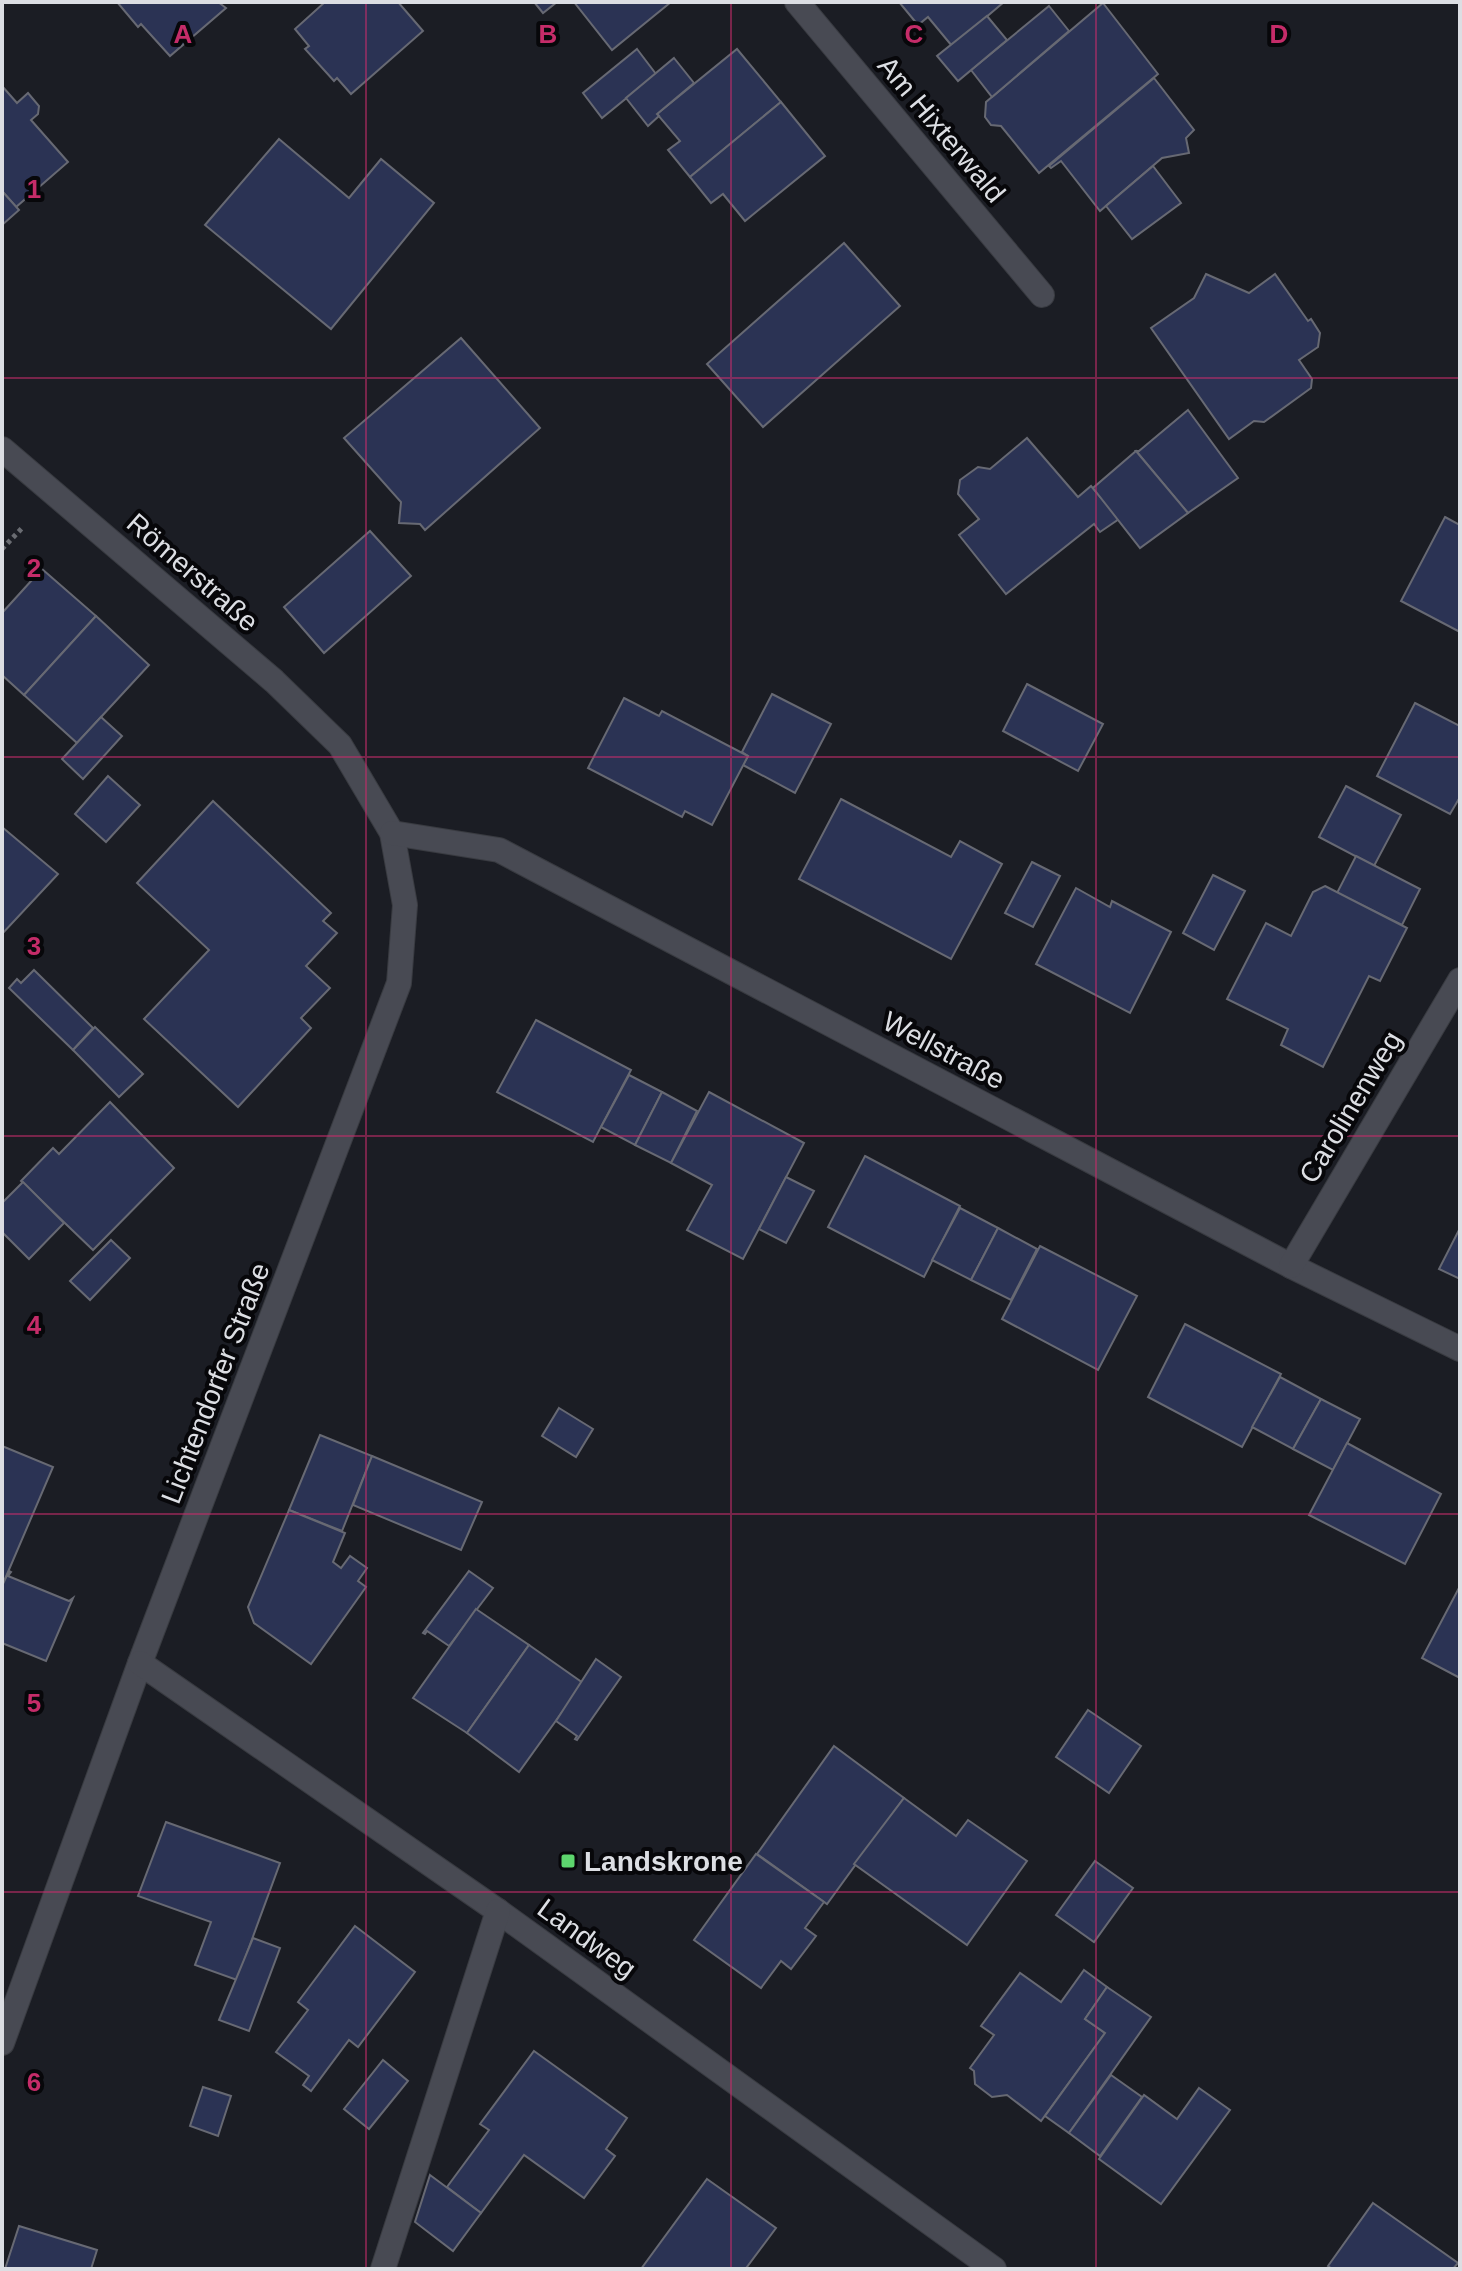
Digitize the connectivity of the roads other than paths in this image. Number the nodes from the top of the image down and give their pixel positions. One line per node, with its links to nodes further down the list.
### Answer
1 (797, 2): 2 (street, Am Hixterwald)
2 (1042, 295)
3 (2, 449): 4 (street, Römerstraße)
4 (340, 745): 5 (street, Lichtendorfer Straße)
5 (392, 833): 7 (street, Wellstraße); 9 (street, Lichtendorfer Straße)
6 (1460, 980): 7 (street, Carolinenweg)
7 (1291, 1266): 8 (street, Wellstraße)
8 (1460, 1349)
9 (140, 1663): 10 (street, Landweg); 11 (street, Lichtendorfer Straße)
10 (498, 1911): 12 (street); 13 (street, Landweg)
11 (2, 2043)
12 (383, 2269)
13 (994, 2269)

